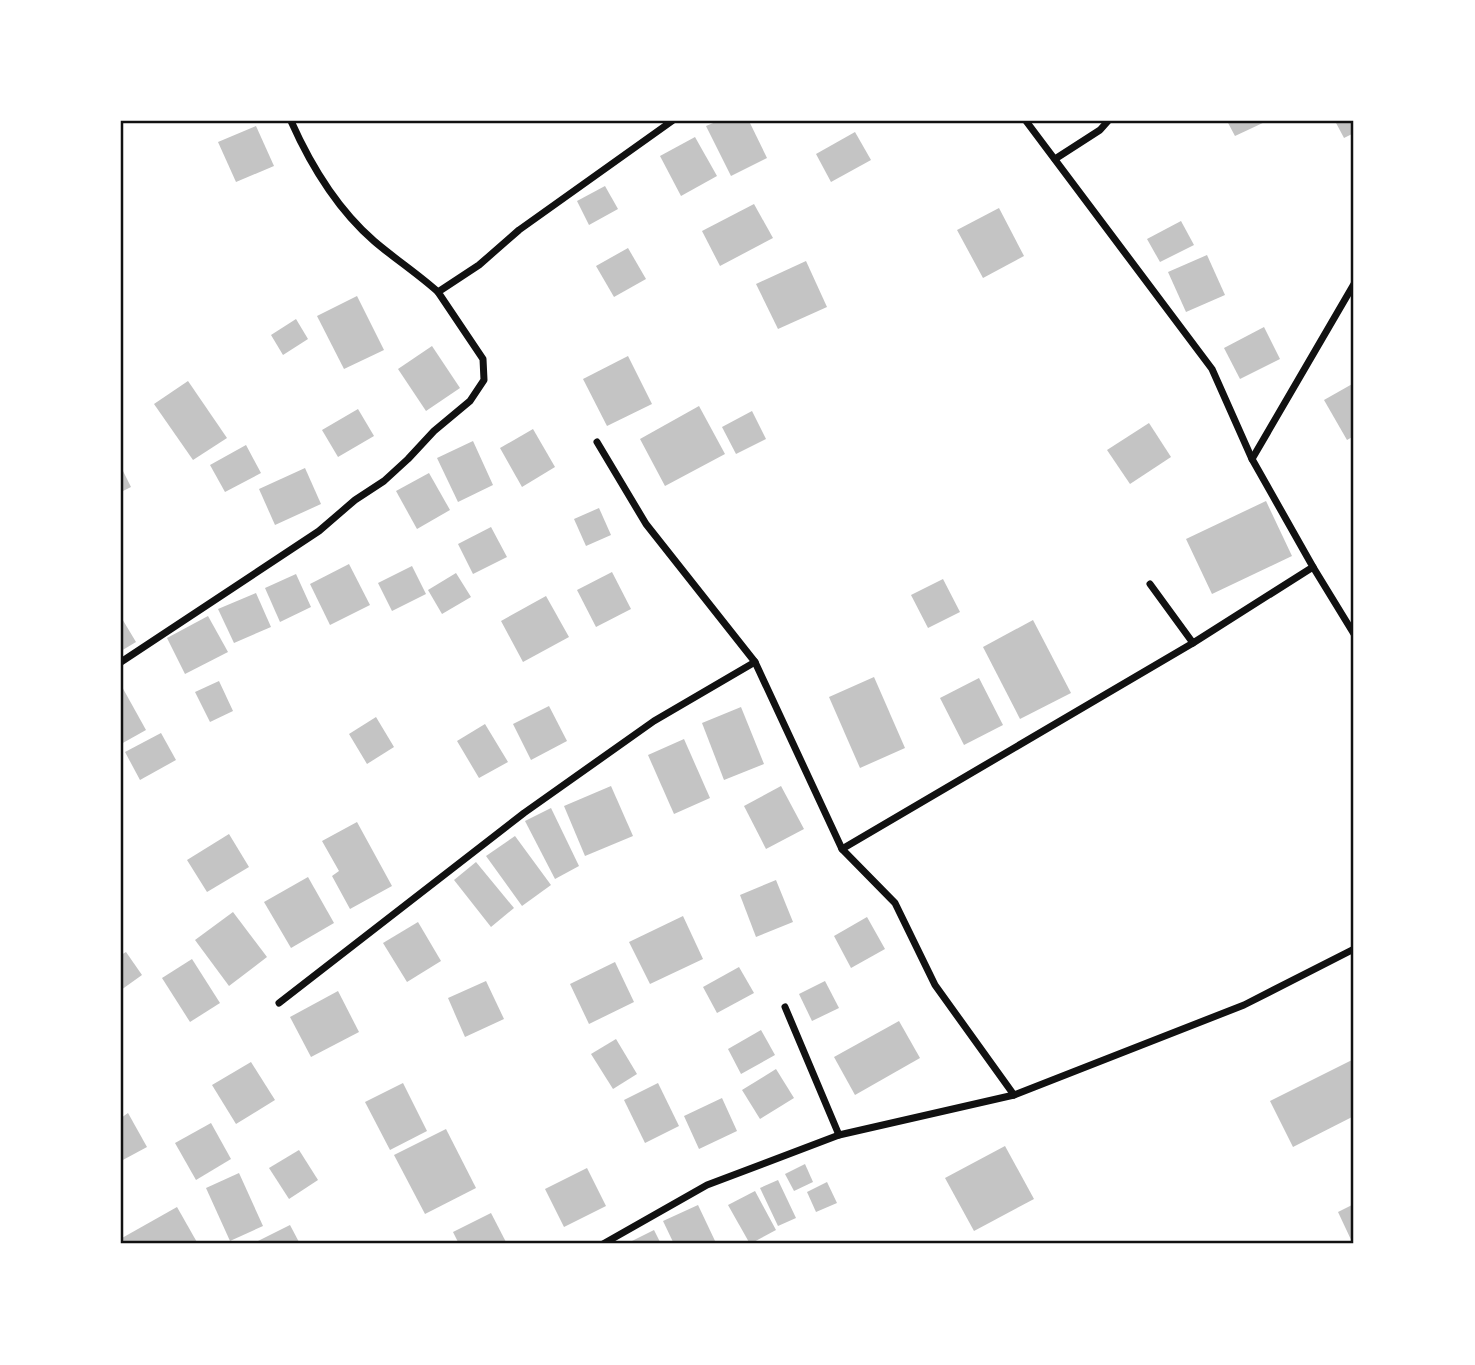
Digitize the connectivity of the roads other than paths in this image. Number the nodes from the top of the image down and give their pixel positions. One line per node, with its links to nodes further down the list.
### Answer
1 (291, 121): 7 (street)
2 (672, 121): 7 (street)
3 (1026, 121): 5 (street)
4 (1108, 121): 5 (street)
5 (1055, 159): 9 (street)
6 (1354, 284): 9 (street)
7 (438, 292): 14 (street)
8 (597, 442): 15 (street)
9 (1252, 459): 10 (street)
10 (1313, 567): 12 (street); 13 (street)
11 (1150, 584): 13 (street)
12 (1354, 634)
13 (1193, 643): 16 (street)
14 (121, 662)
15 (755, 662): 16 (street); 18 (street)
16 (842, 849): 20 (street)
17 (1354, 948): 20 (street)
18 (279, 1003)
19 (785, 1007): 21 (street)
20 (1014, 1094): 21 (street)
21 (839, 1135): 22 (street)
22 (603, 1244)

